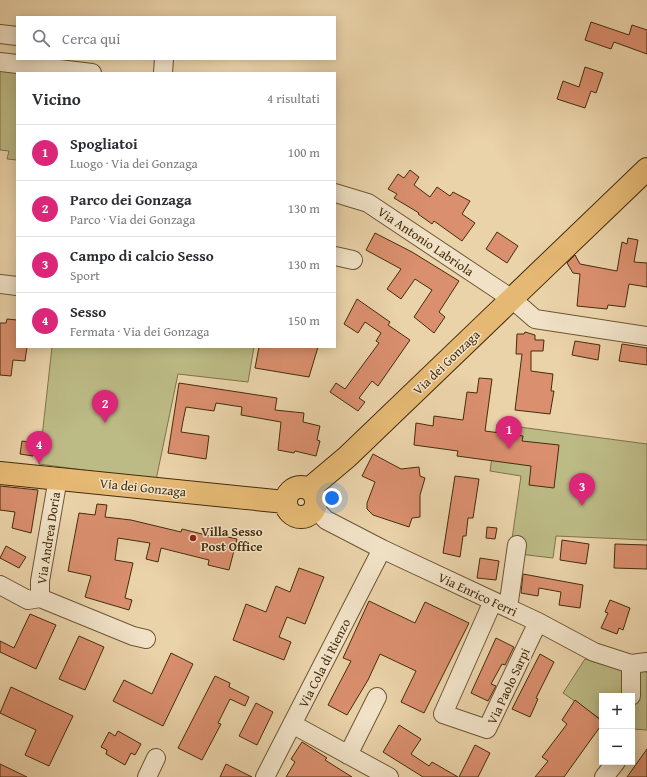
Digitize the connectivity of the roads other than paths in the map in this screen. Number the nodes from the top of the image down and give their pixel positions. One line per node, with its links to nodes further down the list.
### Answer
1 (0, 34): 2 (street)
2 (16, 36)
3 (164, 60): 6 (street)
4 (0, 62): 5 (street)
5 (84, 72)
6 (162, 72)
7 (647, 169): 13 (main road, Via dei Gonzaga)
8 (336, 193): 13 (street, Via Antonio Labriola)
9 (336, 256): 10 (street)
10 (353, 260)
11 (0, 284): 12 (street)
12 (16, 286)
13 (512, 299): 14 (street); 17 (main road, Via dei Gonzaga)
14 (647, 336)
15 (0, 473): 16 (main road, Via dei Gonzaga)
16 (58, 478): 17 (main road, Via dei Gonzaga); 21 (street, Via Andrea Doria)
17 (312, 499): 19 (street, Via Enrico Ferri)
18 (517, 545): 22 (street)
19 (382, 549): 22 (street, Via Enrico Ferri); 28 (street, Via Cola di Rienzo)
20 (0, 585): 21 (street, Via Andrea Doria)
21 (40, 598): 24 (street, Via Andrea Doria)
22 (500, 605): 23 (street, Via Enrico Ferri); 23 (street, Via Paolo Sarpi)
23 (538, 622): 25 (street, Via Enrico Ferri)
24 (146, 639)
25 (639, 663): 26 (street)
26 (632, 693)
27 (377, 697): 29 (street)
28 (292, 724): 29 (street); 33 (street, Via Cola di Rienzo)
29 (348, 755): 34 (street)
30 (156, 758): 32 (street)
31 (614, 765): 35 (street)
32 (147, 777)
33 (265, 777)
34 (389, 777)
35 (604, 777)

